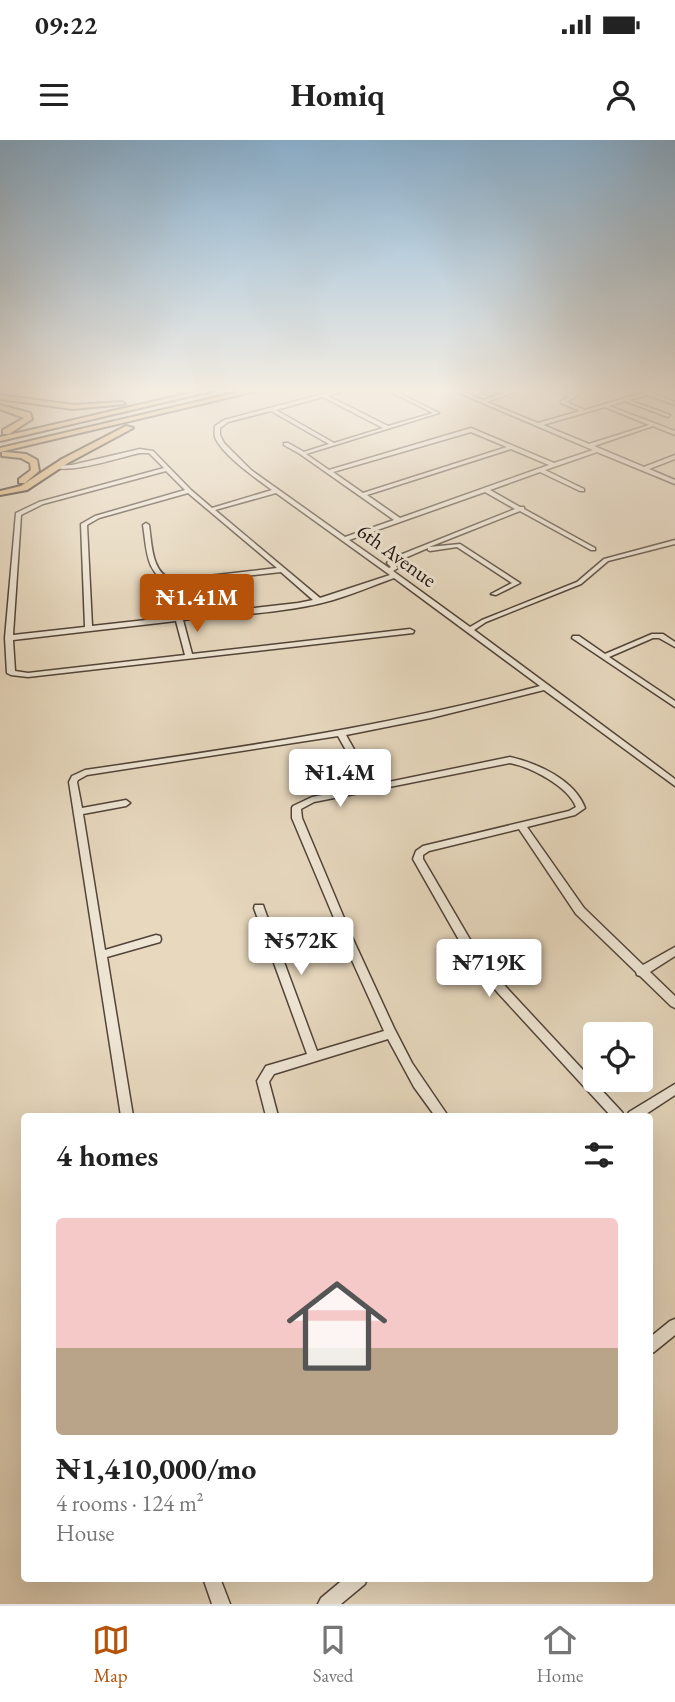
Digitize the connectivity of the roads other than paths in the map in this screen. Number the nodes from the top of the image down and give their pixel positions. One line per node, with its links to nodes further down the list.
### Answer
1 (26, 458): 20 (highway)
2 (70, 458): 14 (highway)
3 (112, 458): 14 (street)
4 (157, 458): 16 (street)
5 (234, 458): 24 (street, 6th Avenue)
6 (309, 458): 18 (street)
7 (374, 458): 18 (street)
8 (477, 458): 26 (street)
9 (538, 458): 13 (street)
10 (573, 458): 13 (street)
11 (619, 458): 15 (street)
12 (671, 458): 15 (street)
13 (553, 465): 17 (street)
14 (54, 467): 25 (highway)
15 (644, 468): 19 (street)
16 (167, 469): 23 (street); 43 (street)
17 (541, 470): 21 (street); 22 (street)
18 (328, 472): 26 (street)
19 (675, 482)
20 (0, 488)
21 (486, 490): 27 (street); 29 (street)
22 (582, 490)
23 (189, 491): 28 (street); 40 (street)
24 (276, 491): 28 (street); 31 (street, 6th Avenue)
25 (0, 493)
26 (362, 495): 29 (street)
27 (522, 508): 33 (street); 34 (street)
28 (210, 510): 35 (street)
29 (399, 520): 31 (street)
30 (146, 525): 35 (street)
31 (345, 540): 36 (street, 6th Avenue)
32 (675, 542): 41 (street)
33 (419, 549): 36 (street); 37 (street)
34 (593, 549)
35 (280, 570): 38 (street)
36 (392, 573): 38 (street); 41 (street, 6th Avenue)
37 (494, 594)
38 (319, 601): 39 (street)
39 (178, 618): 40 (street); 46 (street)
40 (89, 629): 43 (street)
41 (470, 630): 48 (street, 6th Avenue)
42 (410, 631): 46 (street)
43 (9, 638): 46 (street)
44 (576, 639): 47 (street)
45 (675, 645): 47 (street)
46 (189, 657)
47 (604, 657): 49 (street)
48 (545, 687): 50 (street); 51 (street, 6th Avenue)
49 (675, 705)
50 (342, 736): 52 (street); 54 (street)
51 (673, 779)
52 (371, 788): 55 (street); 62 (street)
53 (126, 803): 54 (street)
54 (78, 813): 59 (street)
55 (522, 826): 60 (street); 68 (street)
56 (259, 908): 63 (street)
57 (156, 939): 59 (street)
58 (675, 951): 60 (street)
59 (101, 955): 65 (street)
60 (641, 972): 61 (street)
61 (675, 1003)
62 (390, 1034): 63 (street); 67 (street)
63 (313, 1056): 66 (street)
64 (675, 1089): 69 (street)
65 (127, 1113)
66 (271, 1113)
67 (440, 1113)
68 (615, 1113)
69 (638, 1113)
70 (675, 1326): 71 (street)
71 (653, 1344)
72 (213, 1582): 74 (street)
73 (354, 1582): 75 (street)
74 (221, 1604)
75 (327, 1604)

